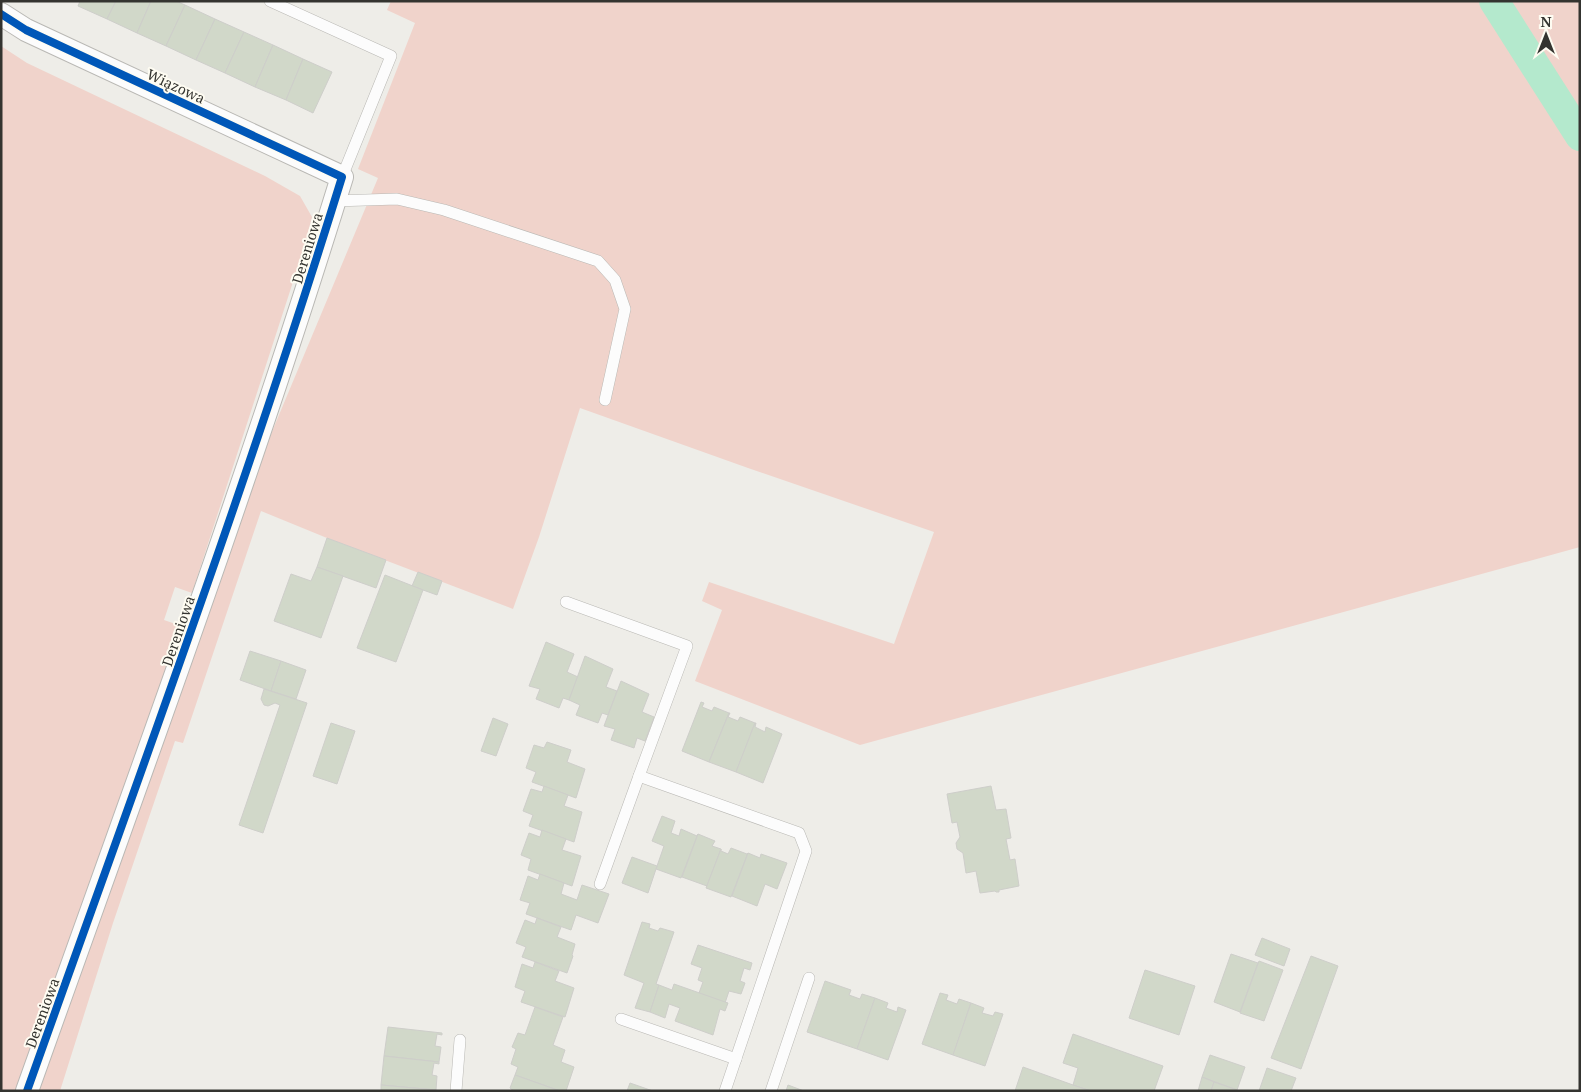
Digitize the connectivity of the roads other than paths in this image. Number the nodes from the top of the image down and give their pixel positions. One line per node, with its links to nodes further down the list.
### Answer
1 (270, 1): 3 (lane)
2 (1, 14): 3 (street, Wiązowa)
3 (342, 177): 4 (street, Dereniowa)
4 (334, 201): 5 (lane); 13 (street, Dereniowa)
5 (605, 400)
6 (566, 602): 7 (lane)
7 (639, 776): 8 (lane); 12 (lane)
8 (600, 884)
9 (809, 978): 16 (lane)
10 (621, 1019): 12 (lane)
11 (460, 1040): 14 (lane)
12 (736, 1059): 15 (lane)
13 (28, 1091)
14 (456, 1091)
15 (725, 1091)
16 (771, 1091)

